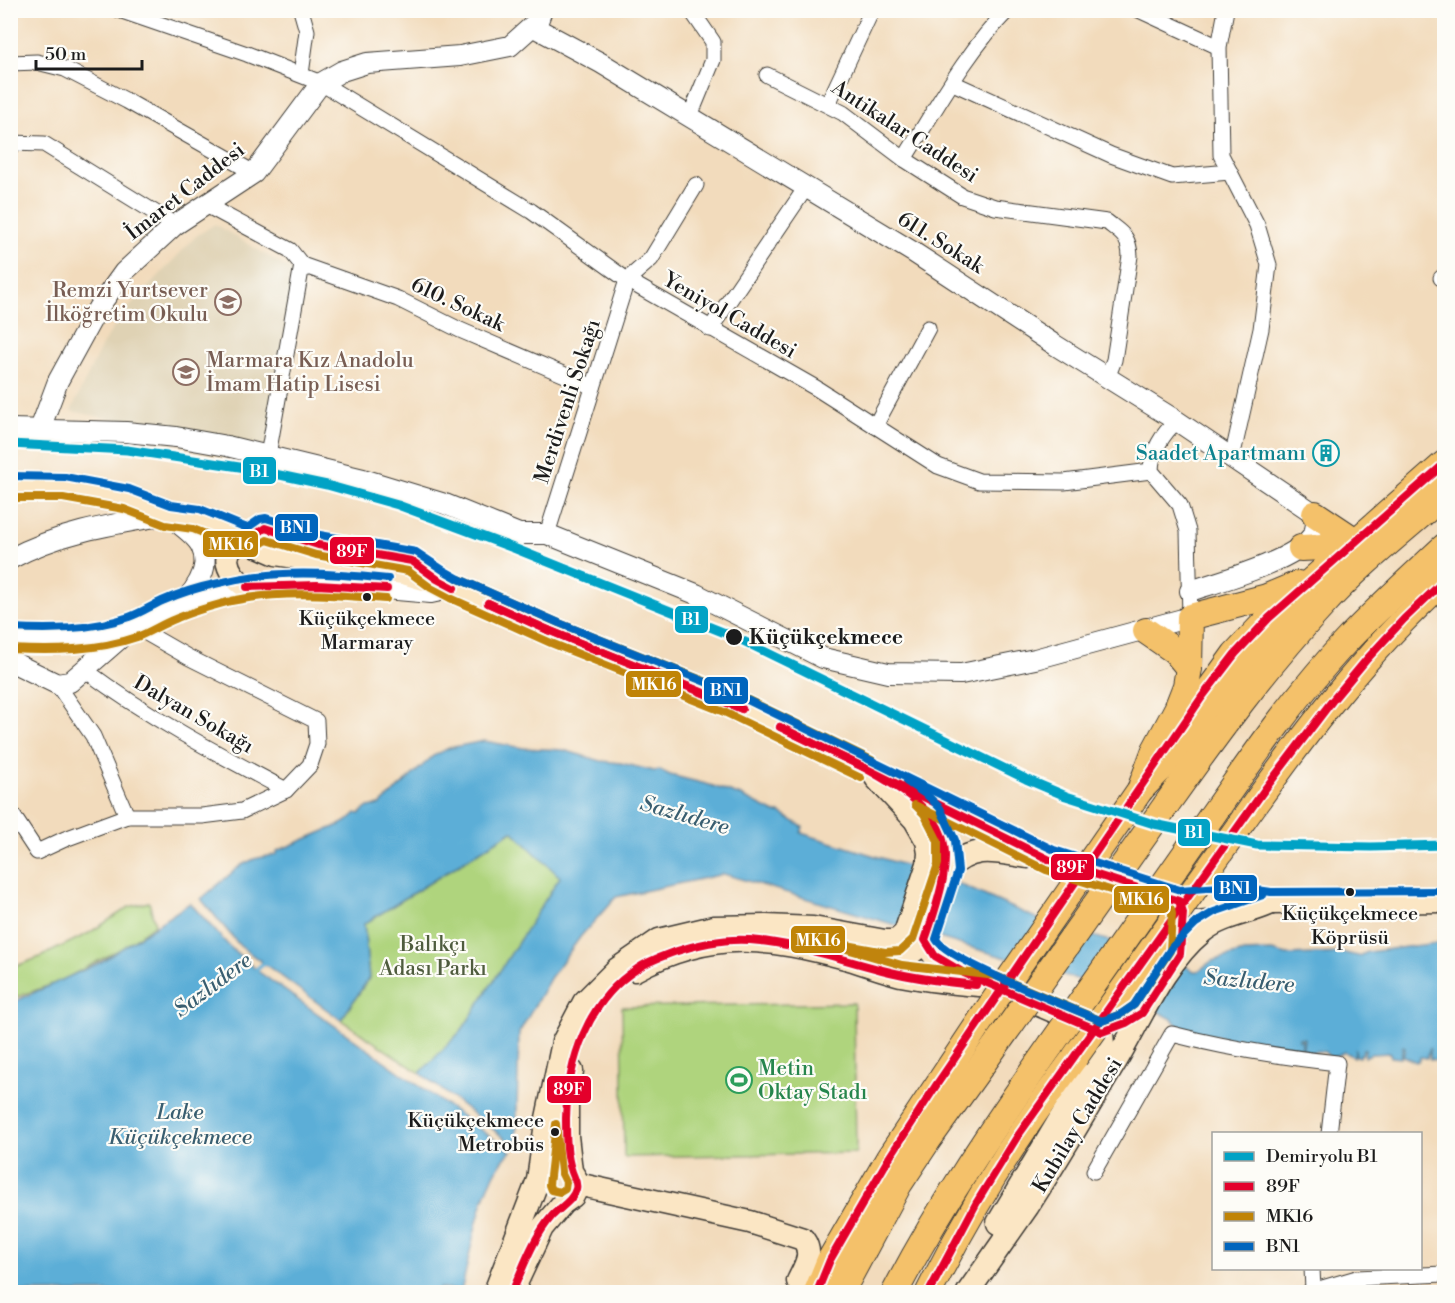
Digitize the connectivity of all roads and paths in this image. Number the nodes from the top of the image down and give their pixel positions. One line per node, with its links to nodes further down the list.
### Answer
1 (119, 10): 11 (street, Yeniyol Caddesi)
2 (301, 10): 11 (street)
3 (691, 10): 16 (street)
4 (872, 10): 15 (street)
5 (1008, 10): 14 (street)
6 (1139, 10): 9 (street)
7 (1226, 10): 9 (street)
8 (537, 18): 13 (street, İmaret Caddesi); 16 (street, 611. Sokak)
9 (1219, 47): 19 (street)
10 (10, 63): 20 (street)
11 (301, 74): 13 (street, Yeniyol Caddesi)
12 (767, 75): 15 (street, Antikalar Caddesi)
13 (321, 82): 20 (street, İmaret Caddesi); 26 (street, Yeniyol Caddesi)
14 (953, 83): 18 (street); 19 (street)
15 (828, 104): 18 (street, Antikalar Caddesi)
16 (690, 116): 22 (street, 611. Sokak)
17 (10, 143): 24 (street)
18 (904, 159): 29 (street, Antikalar Caddesi)
19 (1230, 172): 36 (street)
20 (254, 173): 23 (street, İmaret Caddesi)
21 (696, 185): 26 (street)
22 (807, 186): 27 (street); 29 (street, 611. Sokak)
23 (206, 205): 24 (street, İmaret Caddesi); 25 (street)
24 (175, 225): 34 (street, İmaret Caddesi)
25 (302, 266): 30 (street, 610. Sokak); 35 (street)
26 (627, 280): 27 (street, Yeniyol Caddesi); 30 (street, Merdivenli Sokağı)
27 (710, 328): 32 (street, Yeniyol Caddesi)
28 (928, 328): 32 (street)
29 (1107, 378): 31 (street, 611. Sokak)
30 (593, 387): 44 (street, Merdivenli Sokağı)
31 (1177, 421): 36 (street, 611. Sokak); 38 (street)
32 (875, 426): 38 (street, Yeniyol Caddesi)
33 (10, 429): 34 (street)
34 (40, 429): 35 (street)
35 (268, 455): 44 (street)
36 (1232, 458): 42 (street, 611. Sokak)
37 (1444, 464): 46 (main road)
38 (1150, 471): 54 (street)
39 (10, 487): 41 (main road)
40 (1444, 495): 43 (main road)
41 (168, 514): 45 (main road); 49 (street); 55 (street)
42 (1315, 514): 46 (main road); 47 (street)
43 (1398, 533): 66 (main road); 90 (main road, bridge)
44 (547, 534): 58 (street)
45 (248, 540): 52 (main road); 53 (main road)
46 (1357, 542): 47 (main road); 50 (main road)
47 (1301, 548): 54 (street)
48 (1444, 548): 91 (main road, bridge)
49 (10, 559)
50 (1316, 577): 56 (main road); 66 (main road)
51 (1444, 581): 92 (main road, bridge)
52 (247, 587): 53 (street); 55 (street)
53 (454, 588): 64 (main road)
54 (1190, 591): 56 (street)
55 (178, 606): 57 (street)
56 (1190, 617): 58 (street); 61 (main road)
57 (134, 626): 59 (street); 62 (street); 65 (street)
58 (1146, 630): 61 (main road)
59 (10, 638)
60 (10, 661): 63 (street)
61 (1189, 668): 66 (main road)
62 (85, 670): 63 (street); 65 (street, Dalyan Sokağı)
63 (57, 684): 68 (street)
64 (867, 768): 69 (main road); 70 (main road)
65 (286, 790): 68 (street)
66 (1140, 790): 86 (main road, bridge)
67 (10, 811): 68 (street)
68 (127, 816)
69 (1050, 860): 70 (main road); 71 (main road)
70 (938, 866): 74 (main road)
71 (1179, 901): 73 (main road); 75 (main road)
72 (1444, 901): 73 (main road)
73 (1270, 903): 75 (main road, Kubilay Caddesi)
74 (915, 936): 76 (main road); 82 (main road)
75 (1180, 954): 77 (main road, Kubilay Caddesi)
76 (993, 986): 78 (main road); 81 (main road)
77 (1142, 1013): 78 (main road); 94 (main road, Kubilay Caddesi)
78 (1102, 1032): 93 (main road, Kubilay Caddesi)
79 (1329, 1132): 80 (street)
80 (1094, 1171)
81 (574, 1177): 82 (main road); 83 (main road); 86 (main road)
82 (538, 1180): 83 (main road); 88 (main road)
83 (563, 1203): 89 (main road)
84 (1312, 1270): 87 (street)
85 (1444, 1274): 87 (street)
86 (808, 1287)
87 (1311, 1291)
88 (495, 1293)
89 (512, 1293)
90 (841, 1293)
91 (895, 1293)
92 (929, 1293)
93 (953, 1293)
94 (968, 1293)

